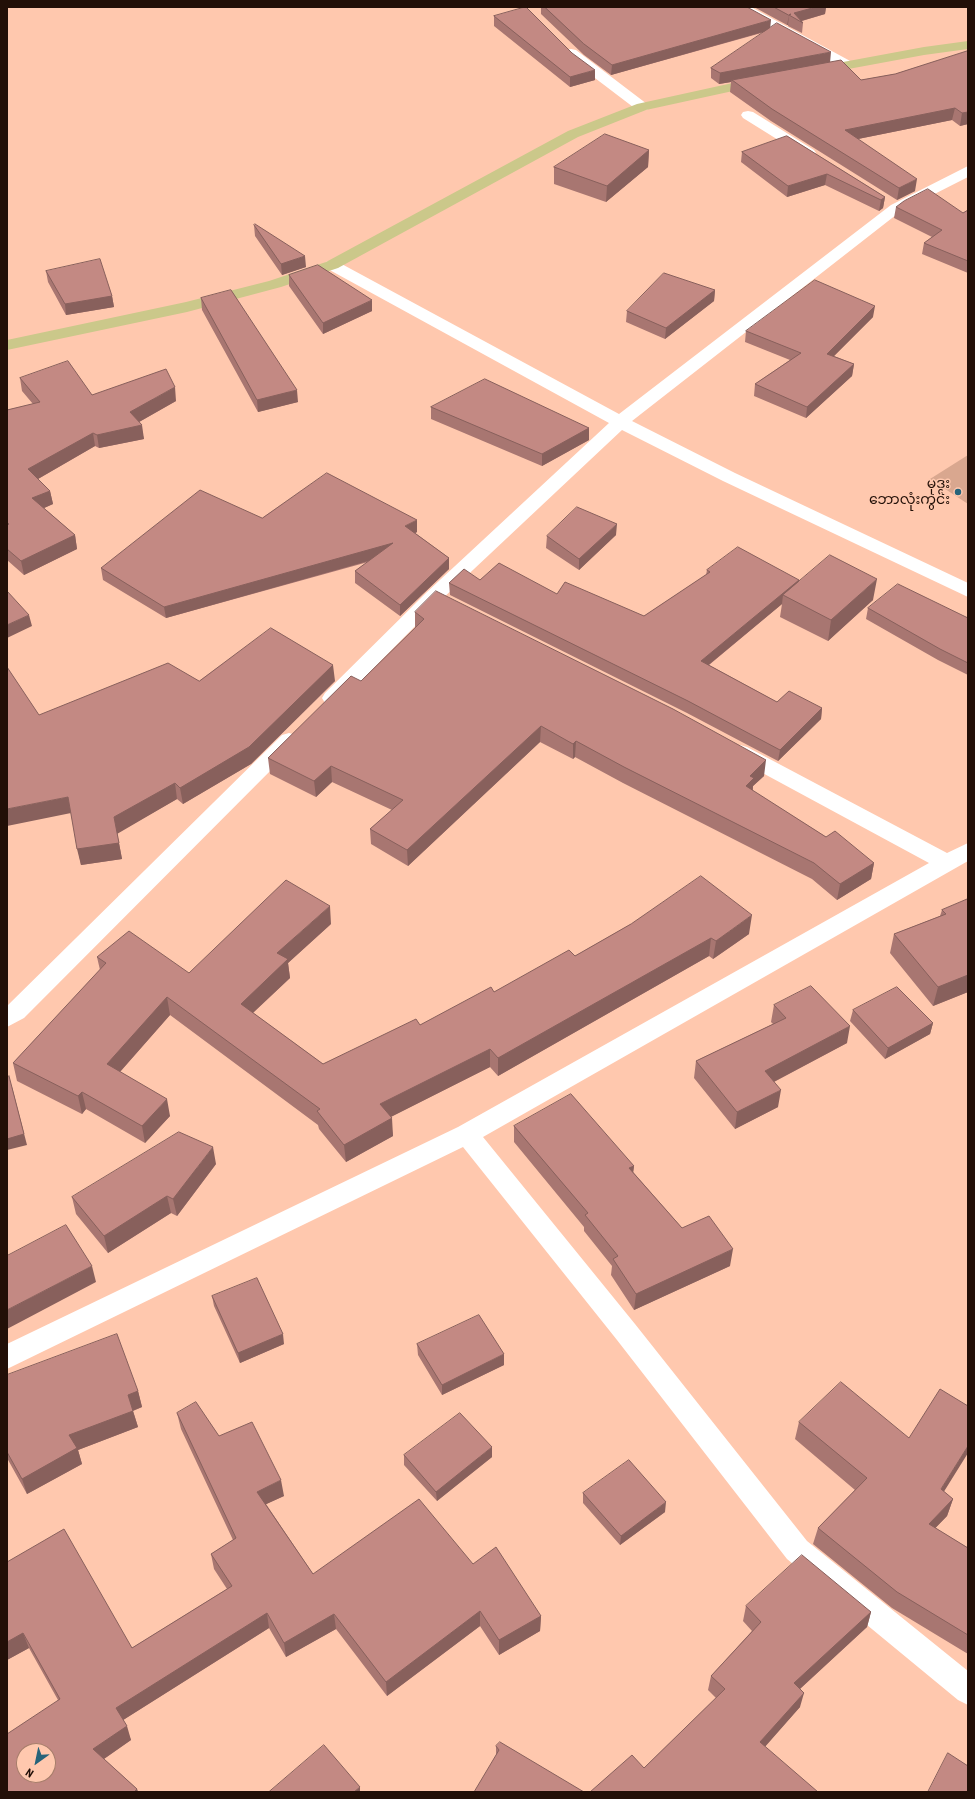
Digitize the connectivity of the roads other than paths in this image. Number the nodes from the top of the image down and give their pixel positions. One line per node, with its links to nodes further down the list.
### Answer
1 (741, 7): 4 (street)
2 (562, 44): 7 (street)
3 (968, 45): 4 (main road)
4 (847, 65): 5 (main road)
5 (799, 74)
6 (776, 78): 7 (main road)
7 (642, 107): 11 (main road)
8 (748, 115): 9 (street)
9 (822, 162)
10 (968, 171): 13 (street)
11 (332, 265): 12 (main road); 13 (street)
12 (7, 345)
13 (620, 422): 14 (street); 15 (street)
14 (968, 590)
15 (434, 596): 16 (street); 17 (street)
16 (455, 607)
17 (321, 709)
18 (304, 726): 22 (street)
19 (721, 741): 21 (street)
20 (968, 851): 21 (street)
21 (945, 862): 23 (street)
22 (7, 1018)
23 (467, 1134): 24 (street); 25 (street)
24 (7, 1357)
25 (968, 1690)

